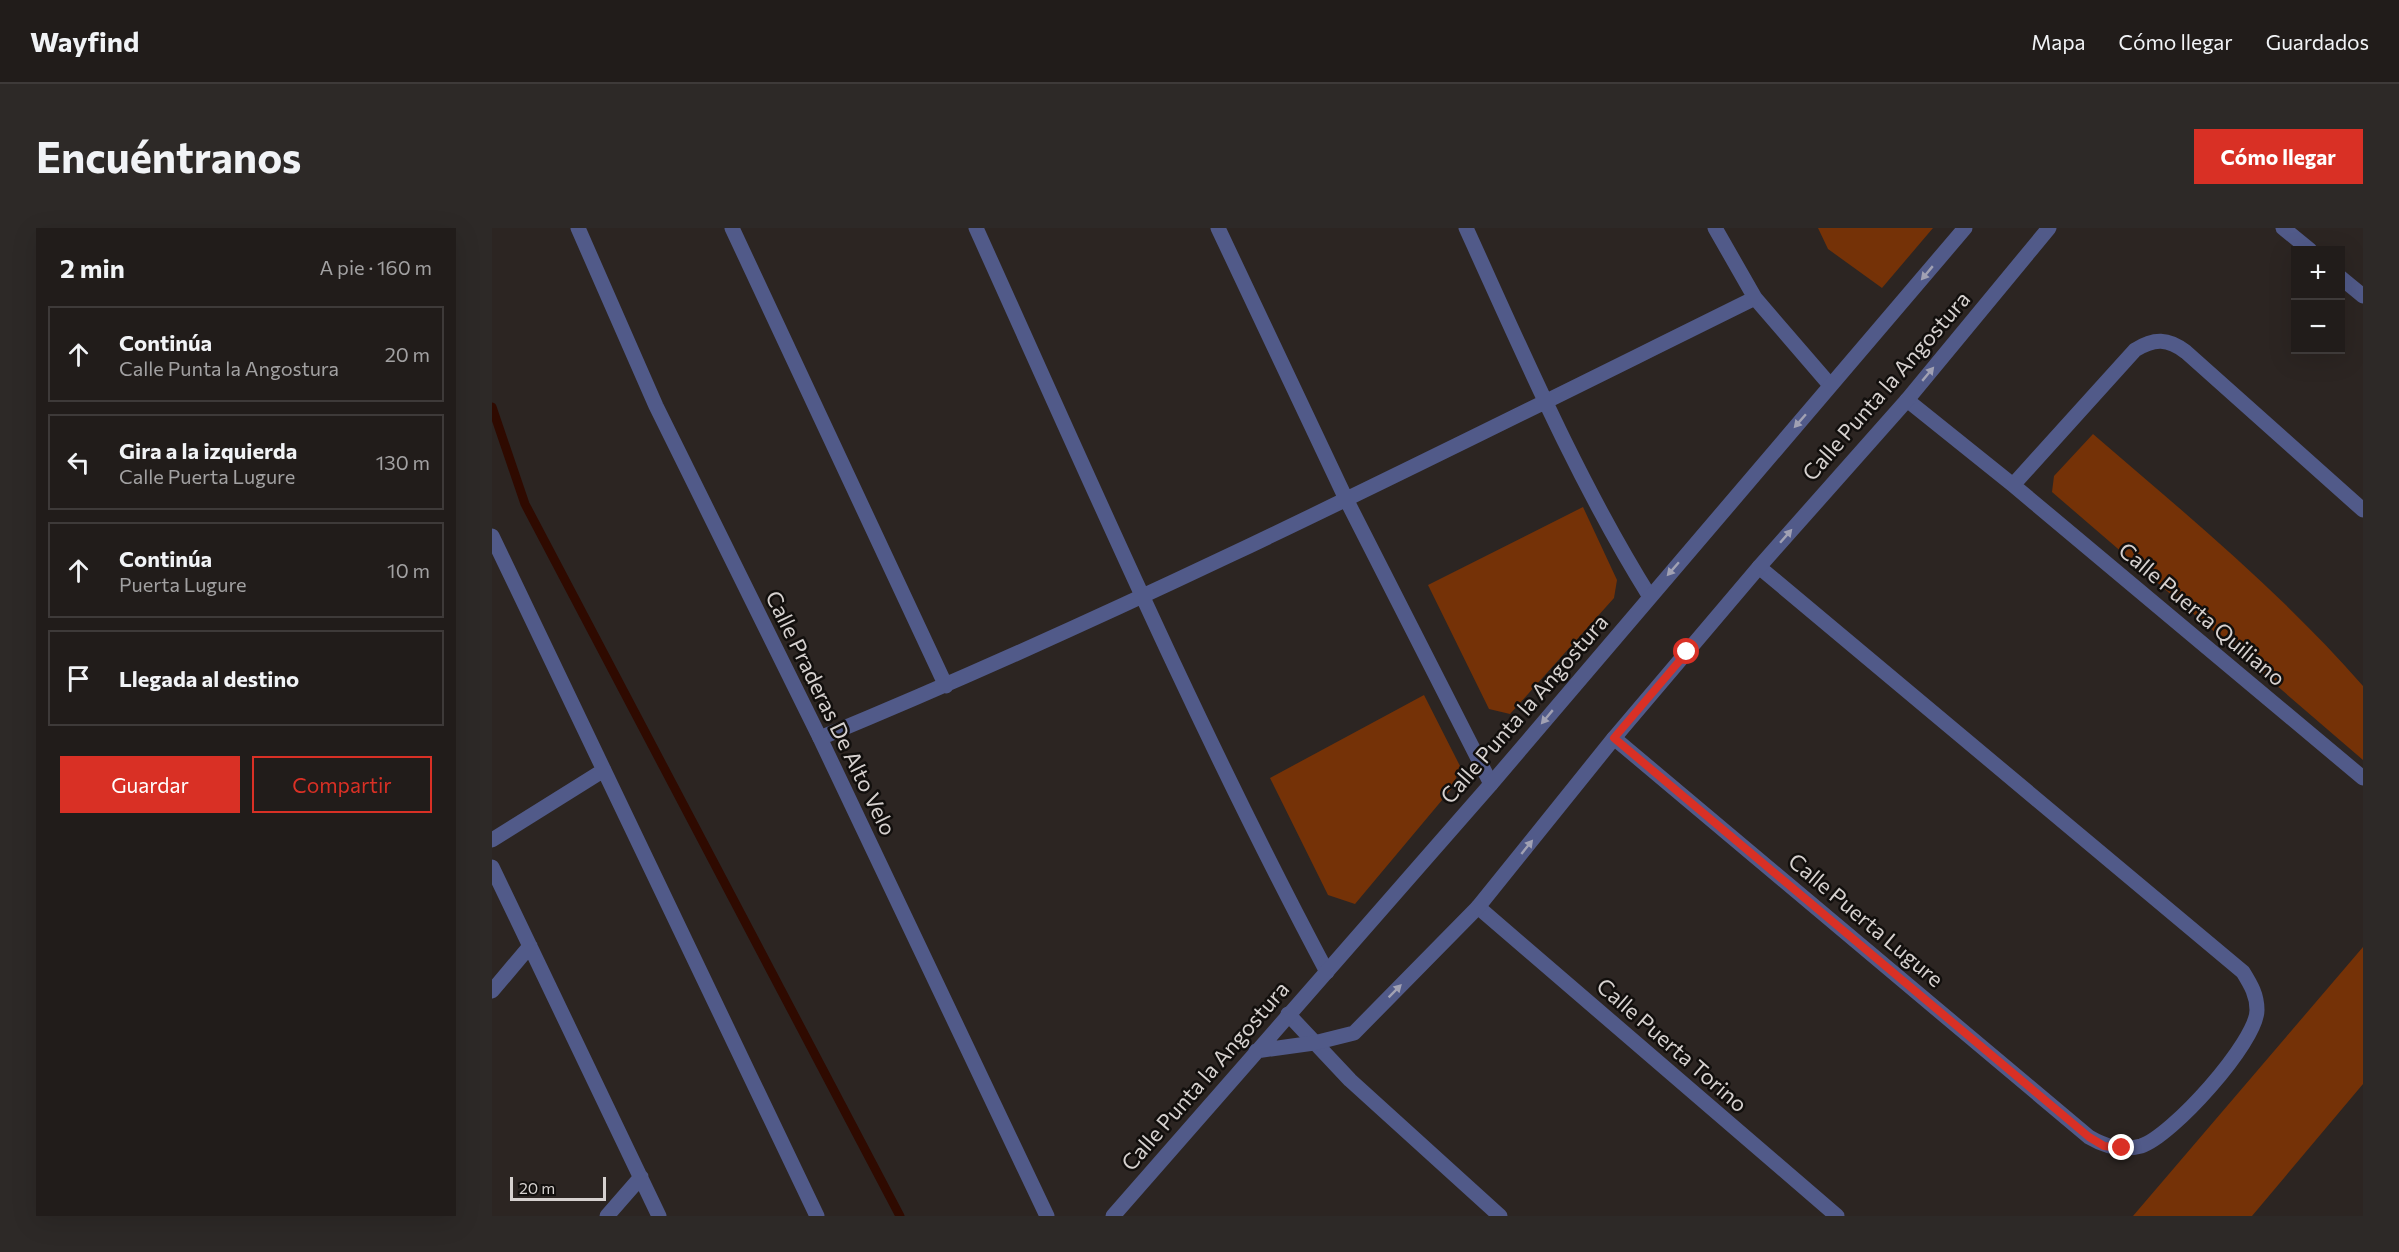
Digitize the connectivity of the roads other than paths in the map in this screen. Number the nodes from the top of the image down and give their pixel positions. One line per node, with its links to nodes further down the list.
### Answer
1 (578, 228): 25 (street, Calle Praderas De Alto Velo)
2 (732, 228): 24 (street)
3 (976, 228): 22 (street)
4 (1218, 228): 18 (street)
5 (1466, 228): 16 (street)
6 (1715, 228): 13 (street)
7 (1965, 228): 14 (street, Calle Punta la Angostura, one-way to 14)
8 (2049, 228): 15 (street, Calle Punta la Angostura, one-way to 8)
9 (2283, 228): 10 (street)
10 (2305, 246)
11 (2345, 281): 12 (street)
12 (2363, 296)
13 (1755, 298): 14 (street); 16 (street)
14 (1830, 385): 23 (street, Calle Punta la Angostura, one-way to 23)
15 (1907, 400): 17 (street, Calle Puerta Quiliano); 21 (street, Calle Punta la Angostura, one-way to 15)
16 (1545, 402): 18 (street); 23 (street)
17 (2013, 485): 19 (street); 28 (street, Calle Puerta Quiliano)
18 (1346, 499): 22 (street); 29 (street)
19 (2363, 510)
20 (492, 536): 27 (street)
21 (1759, 567): 26 (street, Calle Punta la Angostura); 26 (street, Calle Puerta Lugure)
22 (1142, 596): 24 (street); 34 (street)
23 (1650, 597): 29 (street, Calle Punta la Angostura, one-way to 29)
24 (946, 686): 25 (street)
25 (820, 738): 43 (street, Calle Praderas De Alto Velo)
26 (1614, 738): 32 (street, Calle Punta la Angostura, one-way to 26)
27 (604, 770): 30 (street); 42 (street)
28 (2363, 778)
29 (1491, 784): 34 (street, Calle Punta la Angostura)
30 (492, 840)
31 (492, 867): 33 (street)
32 (1478, 907): 37 (street, Calle Punta la Angostura, one-way to 32); 46 (street, Calle Puerta Torino)
33 (530, 946): 35 (street); 39 (street)
34 (1327, 972): 36 (street, Calle Punta la Angostura)
35 (492, 991)
36 (1288, 1014): 37 (street); 38 (street, Calle Punta la Angostura)
37 (1314, 1043): 38 (street); 45 (street)
38 (1256, 1051): 44 (street, Calle Punta la Angostura)
39 (641, 1177): 40 (street); 41 (street)
40 (607, 1216)
41 (659, 1216)
42 (817, 1216)
43 (1047, 1216)
44 (1113, 1216)
45 (1500, 1216)
46 (1837, 1216)

